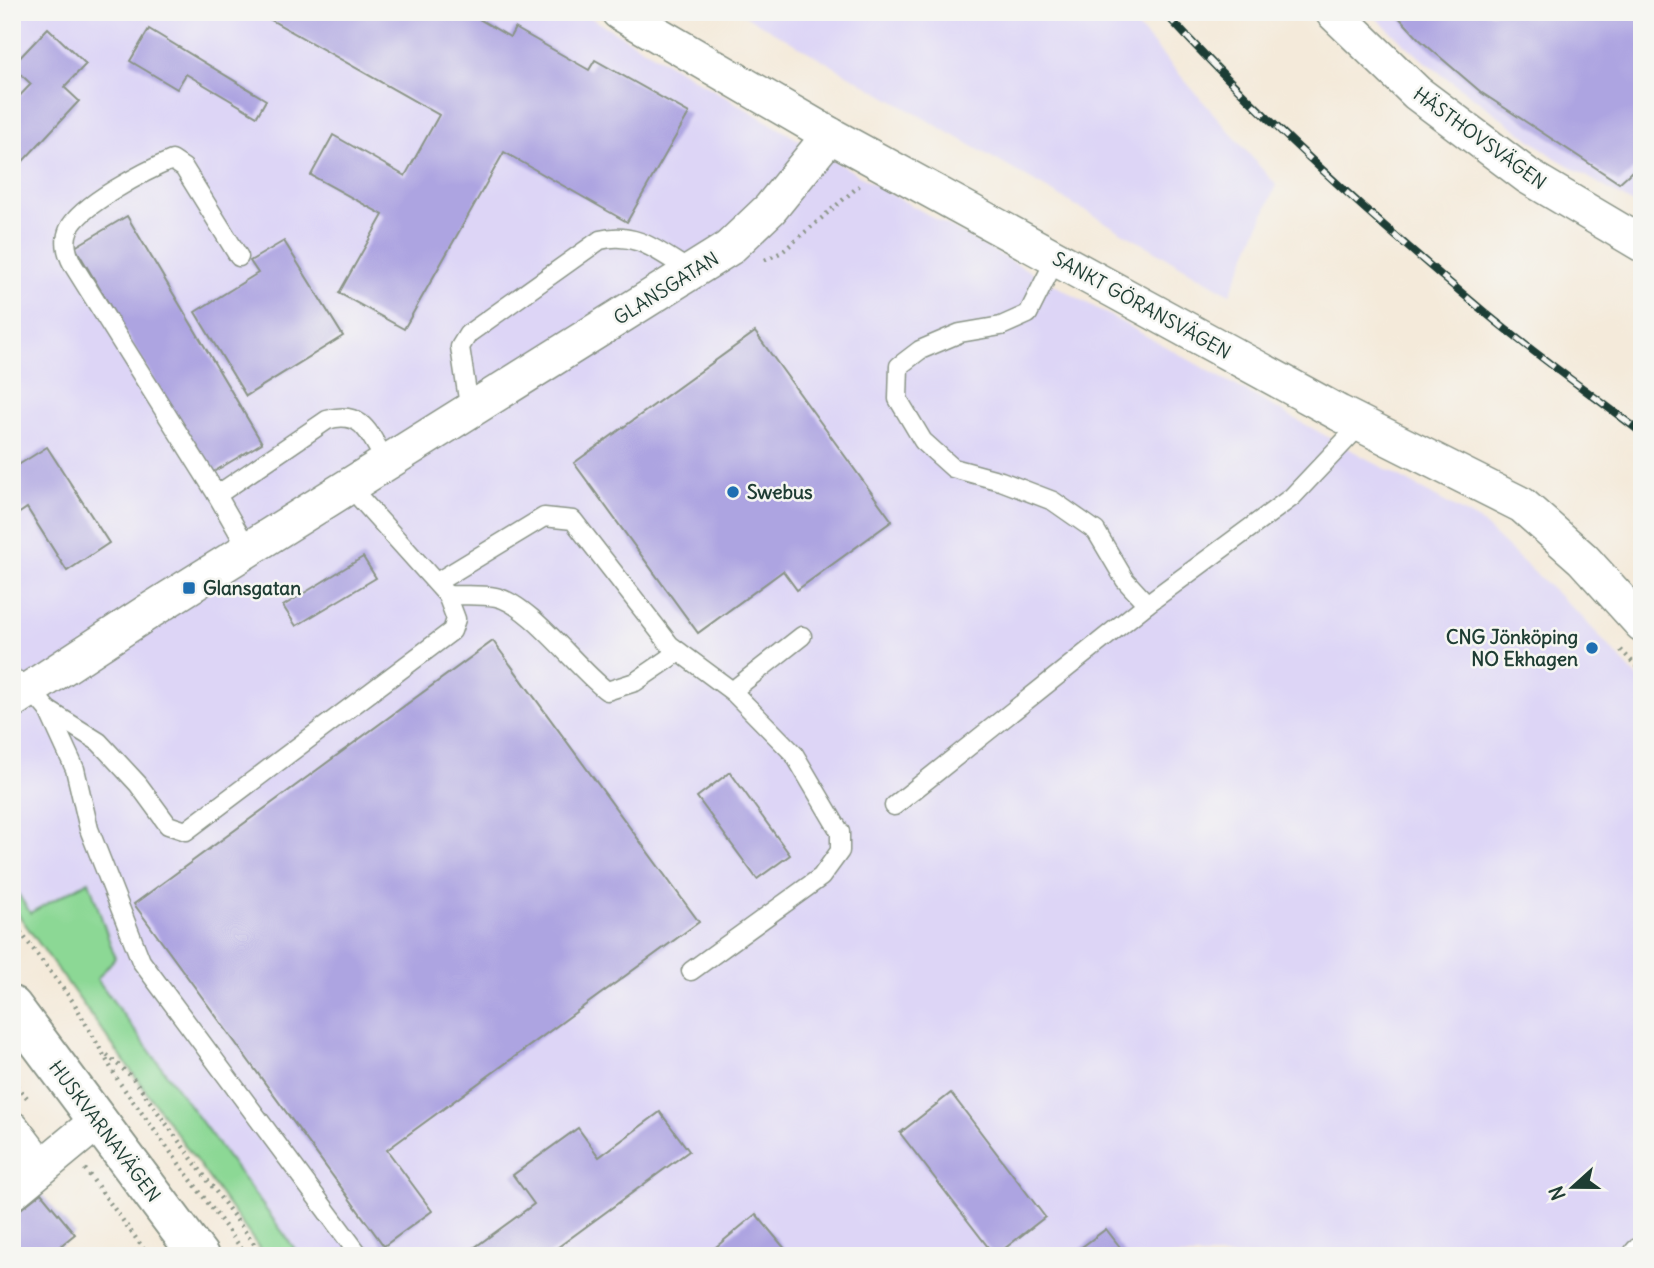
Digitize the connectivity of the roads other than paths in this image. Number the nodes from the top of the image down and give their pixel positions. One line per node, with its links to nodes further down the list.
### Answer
1 (619, 12): 3 (street, SANKT GÖRANSVÄGEN)
2 (1333, 12): 4 (street, HÄSTHOVSVÄGEN)
3 (830, 135): 6 (street, SANKT GÖRANSVÄGEN); 7 (street, GLANSGATAN)
4 (1640, 242)
5 (239, 257): 12 (lane)
6 (1056, 258): 9 (street, SANKT GÖRANSVÄGEN); 15 (lane)
7 (692, 272): 8 (street, GLANSGATAN); 8 (lane)
8 (470, 412): 10 (street, GLANSGATAN)
9 (1361, 424): 15 (lane); 16 (street, SANKT GÖRANSVÄGEN)
10 (387, 464): 11 (street, GLANSGATAN); 12 (lane)
11 (350, 487): 13 (street, GLANSGATAN); 14 (lane)
12 (217, 495): 13 (lane)
13 (249, 551): 20 (street, GLANSGATAN)
14 (442, 589): 18 (lane); 18 (lane); 20 (lane)
15 (1147, 604): 21 (lane)
16 (1642, 625)
17 (802, 636): 19 (lane)
18 (679, 652): 19 (lane)
19 (732, 691): 22 (lane)
20 (26, 694): 29 (lane)
21 (894, 807)
22 (691, 971)
23 (12, 1006): 24 (street, HUSKVARNAVÄGEN)
24 (99, 1120): 26 (street); 28 (street, HUSKVARNAVÄGEN)
25 (12, 1129): 26 (street)
26 (40, 1166): 27 (street)
27 (12, 1192)
28 (199, 1256)
29 (360, 1256)

